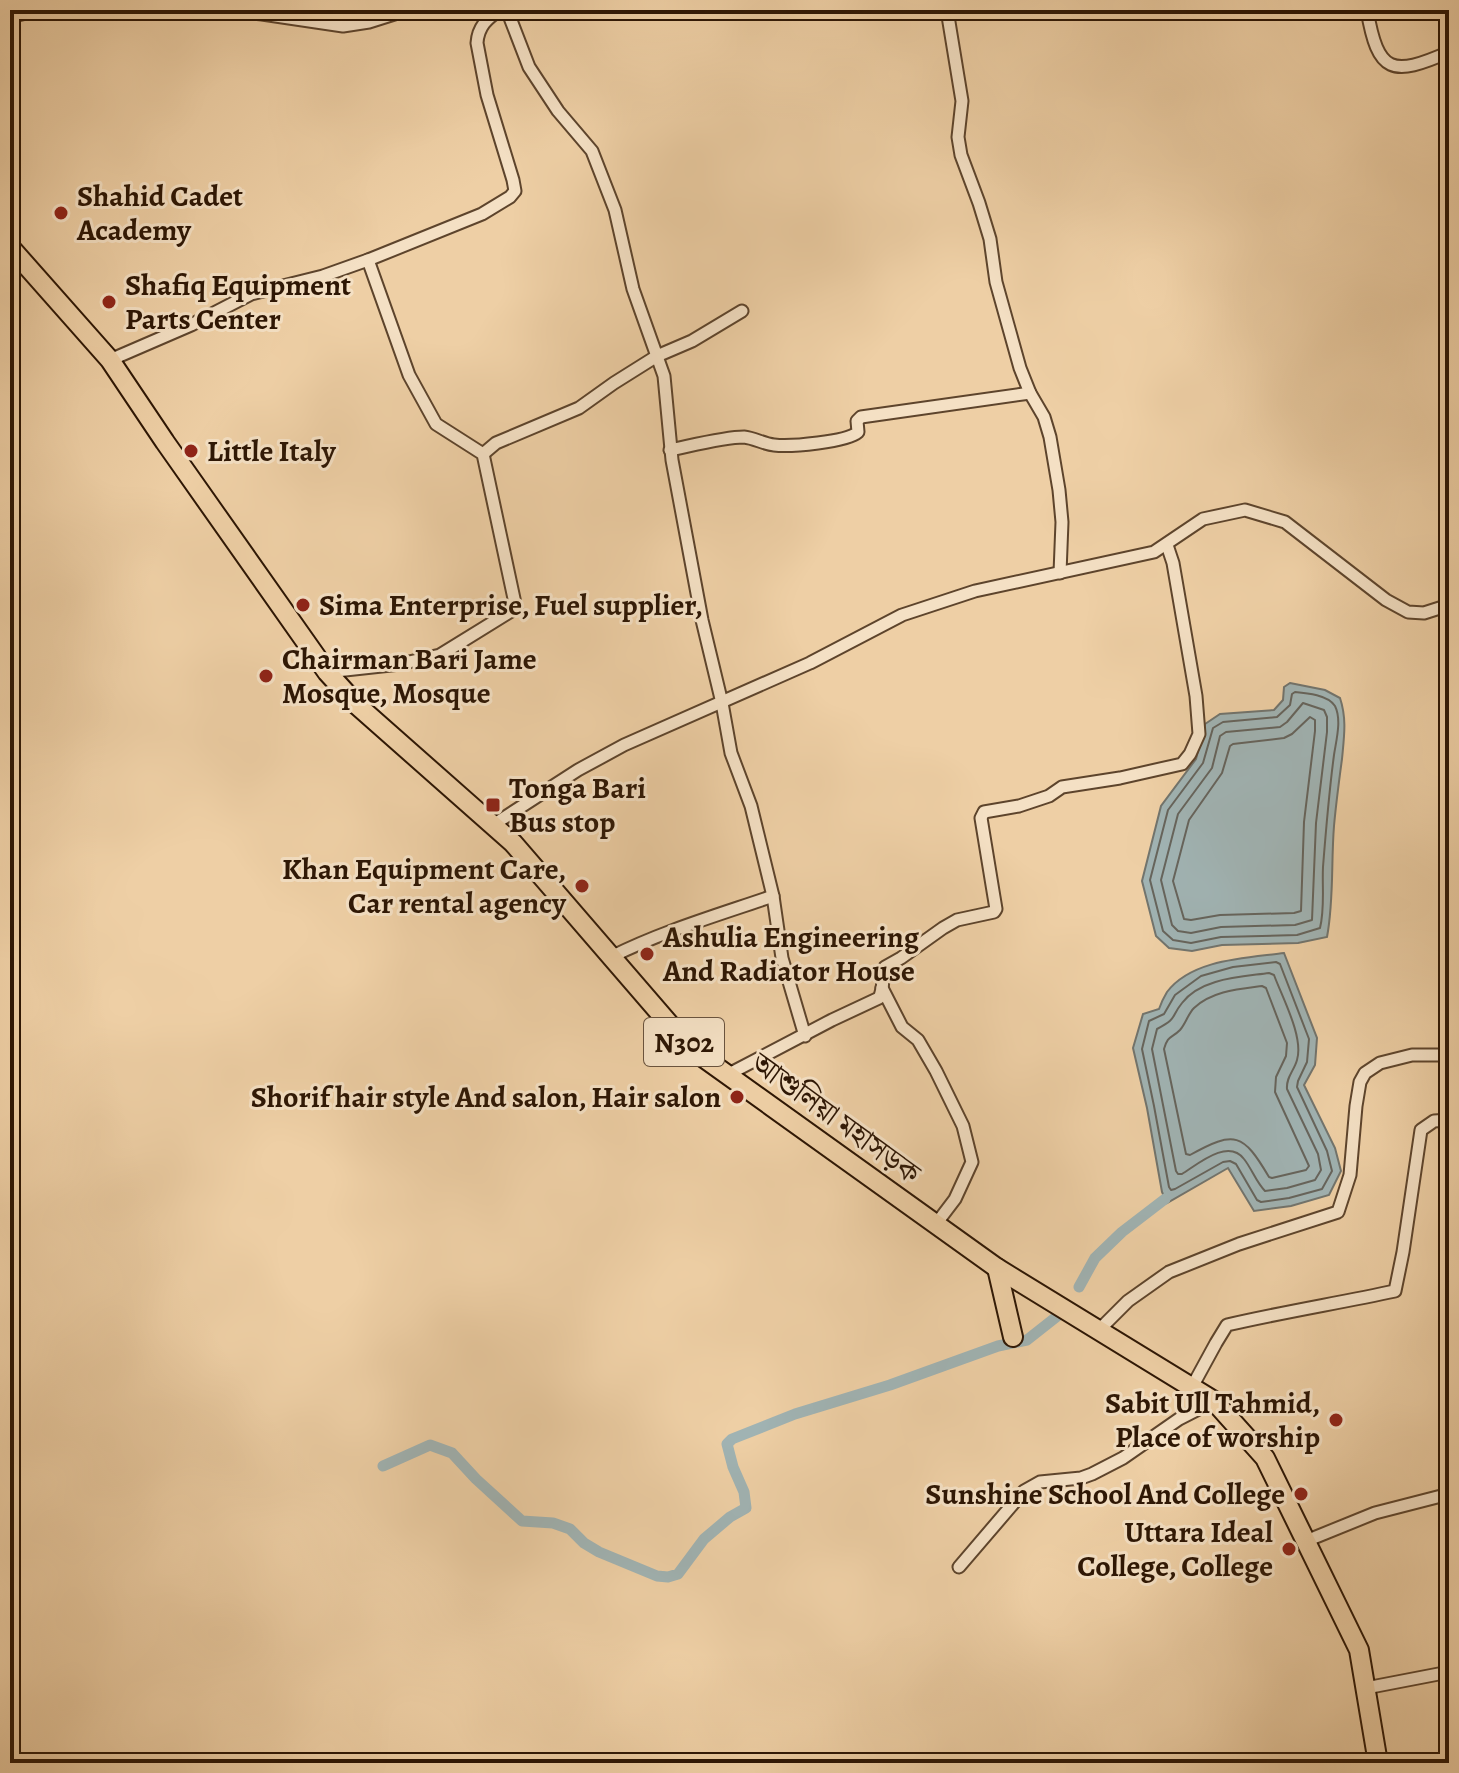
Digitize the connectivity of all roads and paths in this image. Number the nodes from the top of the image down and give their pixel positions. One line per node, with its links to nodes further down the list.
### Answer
1 (38, 10): 8 (street)
2 (220, 10): 3 (street)
3 (407, 10)
4 (500, 10): 11 (street)
5 (507, 10): 13 (street)
6 (947, 10): 15 (street)
7 (1367, 10): 9 (street)
8 (10, 17)
9 (1449, 52)
10 (10, 247): 14 (highway, আশুলিয়া মহাসড়ক / N302)
11 (368, 260): 14 (street); 17 (street)
12 (742, 311): 13 (street)
13 (657, 356): 16 (street); 17 (street)
14 (110, 360): 21 (highway, আশুলিয়া মহাসড়ক / N302)
15 (1030, 393): 16 (street); 19 (street)
16 (670, 450): 22 (street)
17 (483, 454): 21 (street)
18 (1167, 545): 19 (street); 20 (street); 26 (street)
19 (1060, 573): 22 (street)
20 (1449, 605)
21 (327, 672): 23 (highway, আশুলিয়া মহাসড়ক / N302)
22 (722, 703): 23 (street); 24 (street)
23 (493, 825): 25 (highway, আশুলিয়া মহাসড়ক / N302)
24 (773, 896): 25 (street); 27 (street)
25 (611, 957): 29 (highway, আশুলিয়া মহাসড়ক / N302)
26 (881, 988): 27 (street); 31 (street)
27 (805, 1036): 29 (street)
28 (1449, 1055): 33 (street)
29 (727, 1075): 31 (highway, আশুলিয়া মহাসড়ক / N302)
30 (1449, 1120): 35 (street)
31 (936, 1224): 32 (highway, আশুলিয়া মহাসড়ক / N302)
32 (997, 1268): 33 (highway, আশুলিয়া মহাসড়ক / N302); 34 (highway)
33 (1099, 1330): 35 (highway, আশুলিয়া মহাসড়ক / N302)
34 (1013, 1337)
35 (1192, 1387): 36 (highway, আশুলিয়া মহাসড়ক / N302)
36 (1214, 1401): 38 (highway, আশুলিয়া মহাসড়ক / N302); 39 (street)
37 (1449, 1494): 38 (street)
38 (1306, 1541): 41 (highway, আশুলিয়া মহাসড়ক / N302)
39 (959, 1567)
40 (1449, 1672): 41 (street)
41 (1366, 1688): 42 (highway, আশুলিয়া মহাসড়ক / N302)
42 (1378, 1763)

